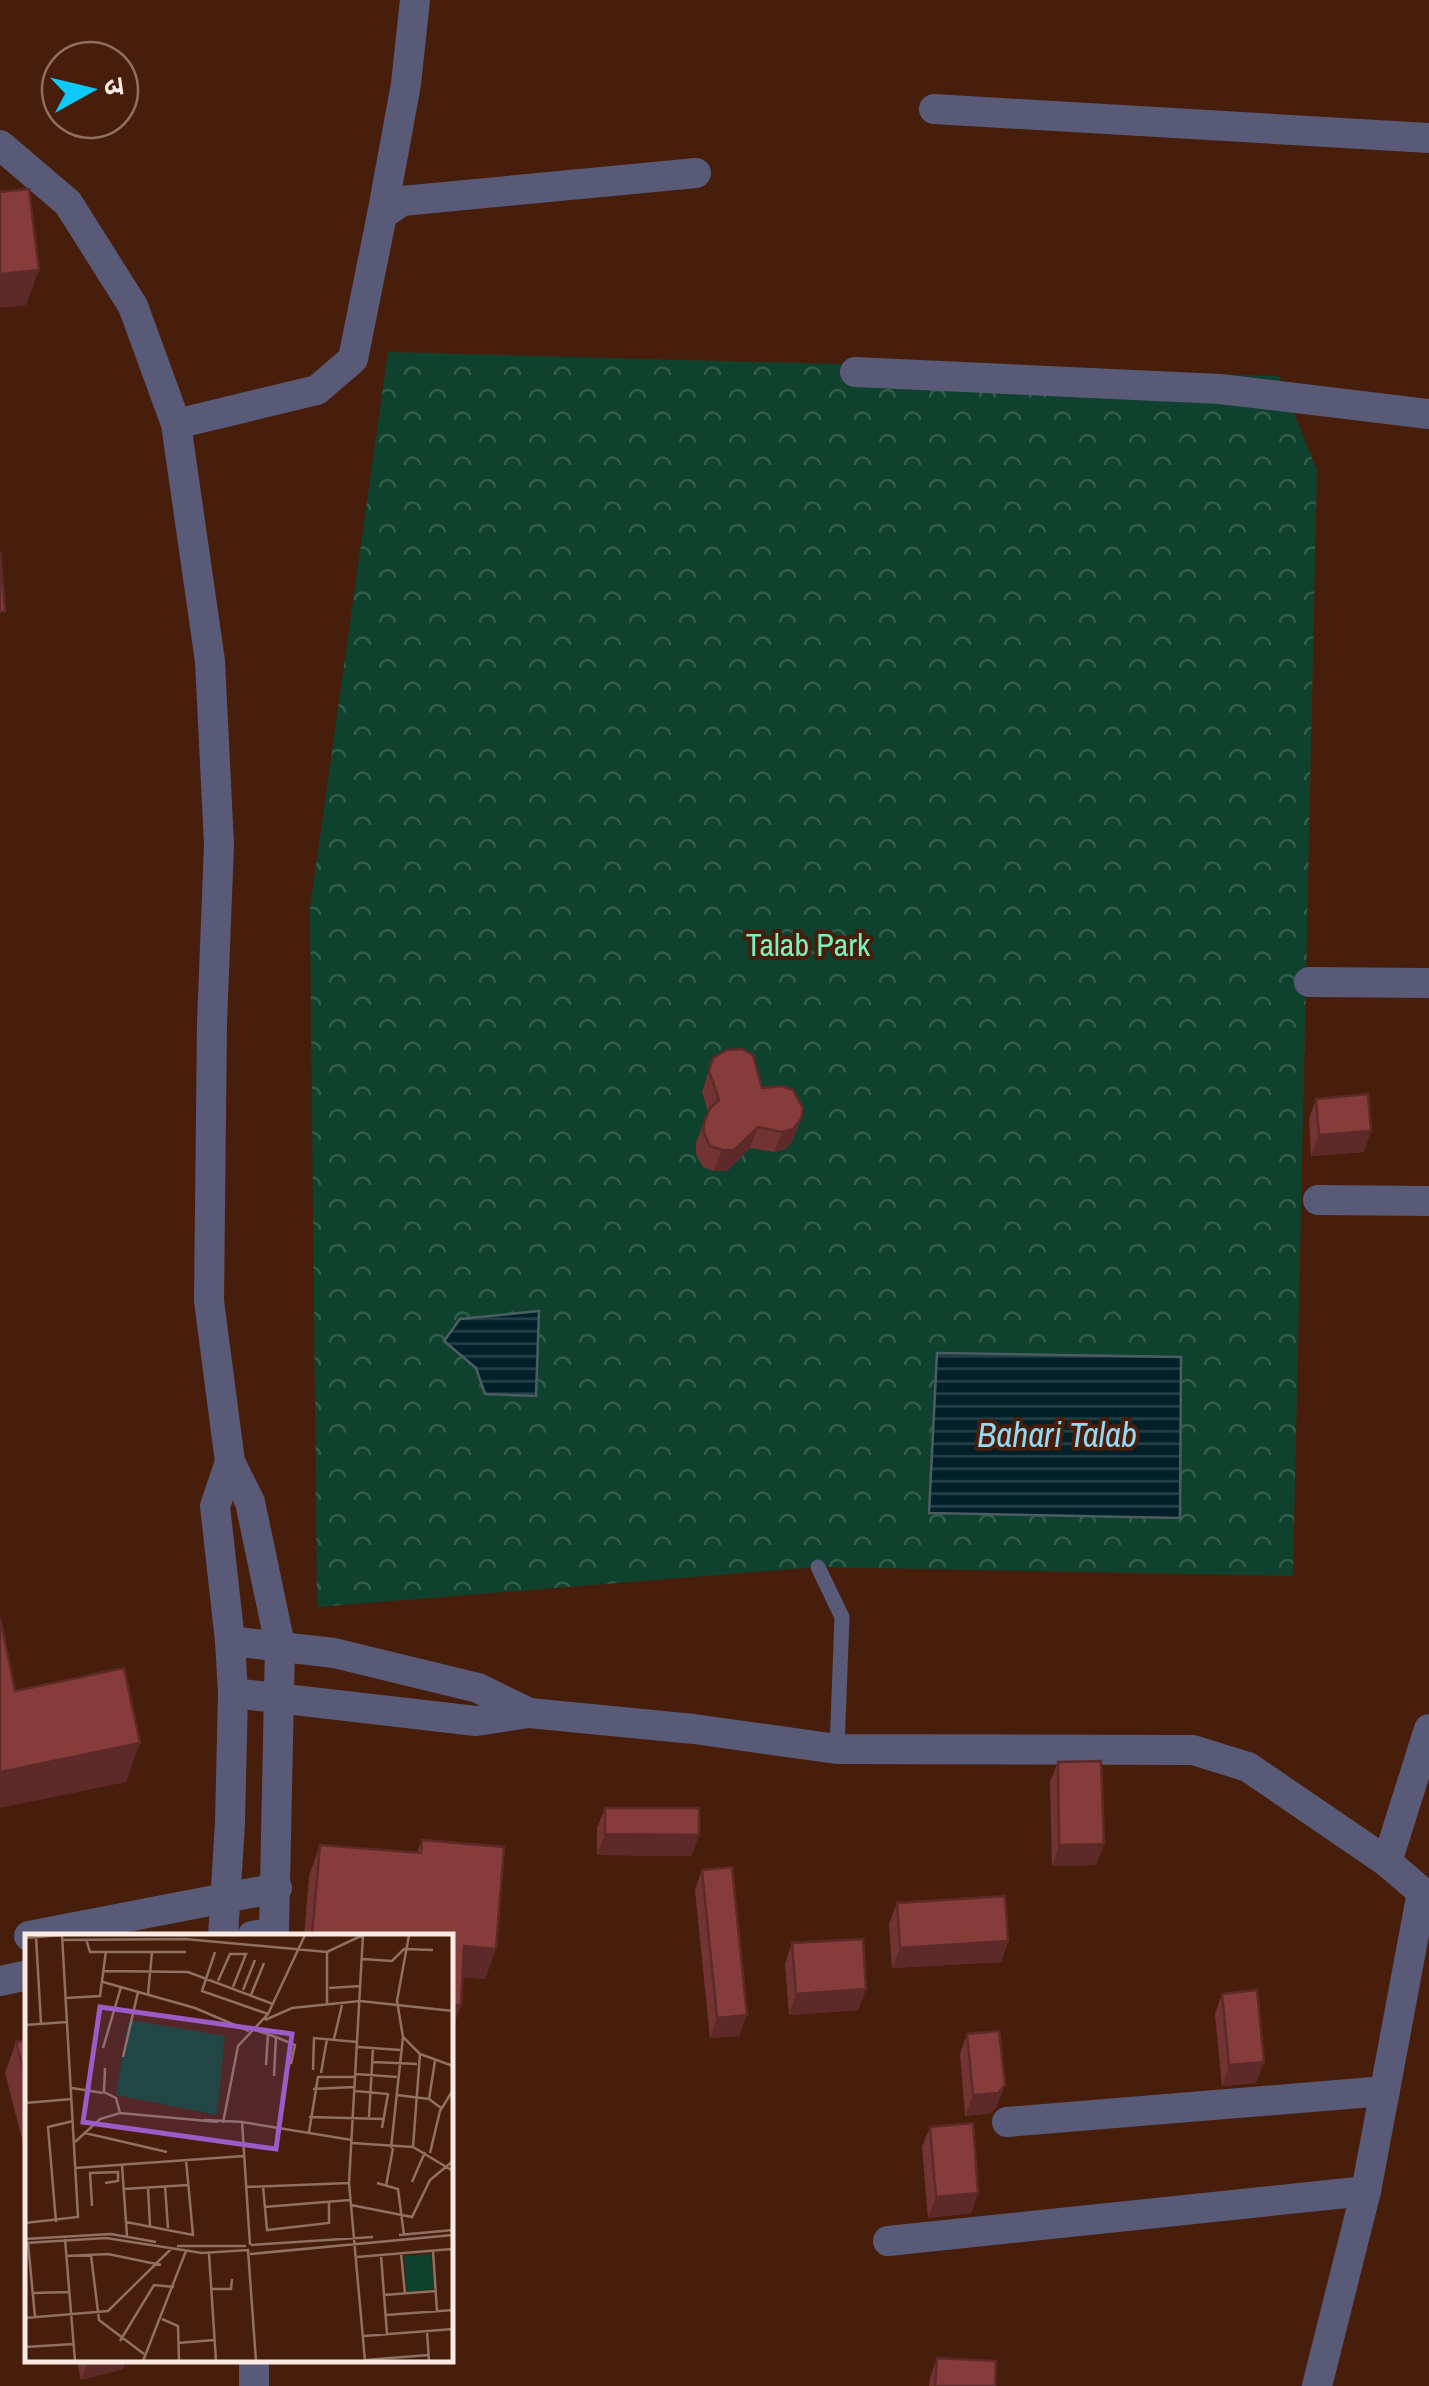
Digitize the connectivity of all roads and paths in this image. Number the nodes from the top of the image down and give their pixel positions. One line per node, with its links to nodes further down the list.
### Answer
1 (415, 0): 6 (street)
2 (934, 108): 3 (street)
3 (1429, 138)
4 (0, 144): 9 (street)
5 (696, 173): 6 (street)
6 (382, 215): 9 (street)
7 (855, 372): 8 (street)
8 (1429, 414)
9 (176, 424): 14 (street)
10 (1308, 982): 11 (street)
11 (1429, 983)
12 (1318, 1200): 13 (street)
13 (1429, 1201)
14 (230, 1462): 16 (street); 17 (street)
15 (818, 1567): 22 (lane)
16 (230, 1640): 17 (street); 18 (street)
17 (280, 1644): 19 (street); 20 (street)
18 (232, 1693): 19 (street); 26 (street)
19 (281, 1699): 20 (street); 24 (street)
20 (529, 1713): 22 (street)
21 (1429, 1729): 23 (street)
22 (837, 1750): 23 (street)
23 (1386, 1862): 25 (street)
24 (277, 1888): 26 (street); 29 (street)
25 (1426, 1895): 34 (street)
26 (223, 1898): 27 (street); 28 (street)
27 (38, 1934)
28 (223, 1934)
29 (266, 1934)
30 (25, 1937): 31 (street)
31 (0, 1943)
32 (25, 1977): 33 (street)
33 (0, 1981)
34 (1384, 2091): 35 (street); 36 (street)
35 (1007, 2122)
36 (1366, 2190): 37 (street); 38 (street)
37 (888, 2241)
38 (1317, 2386)

